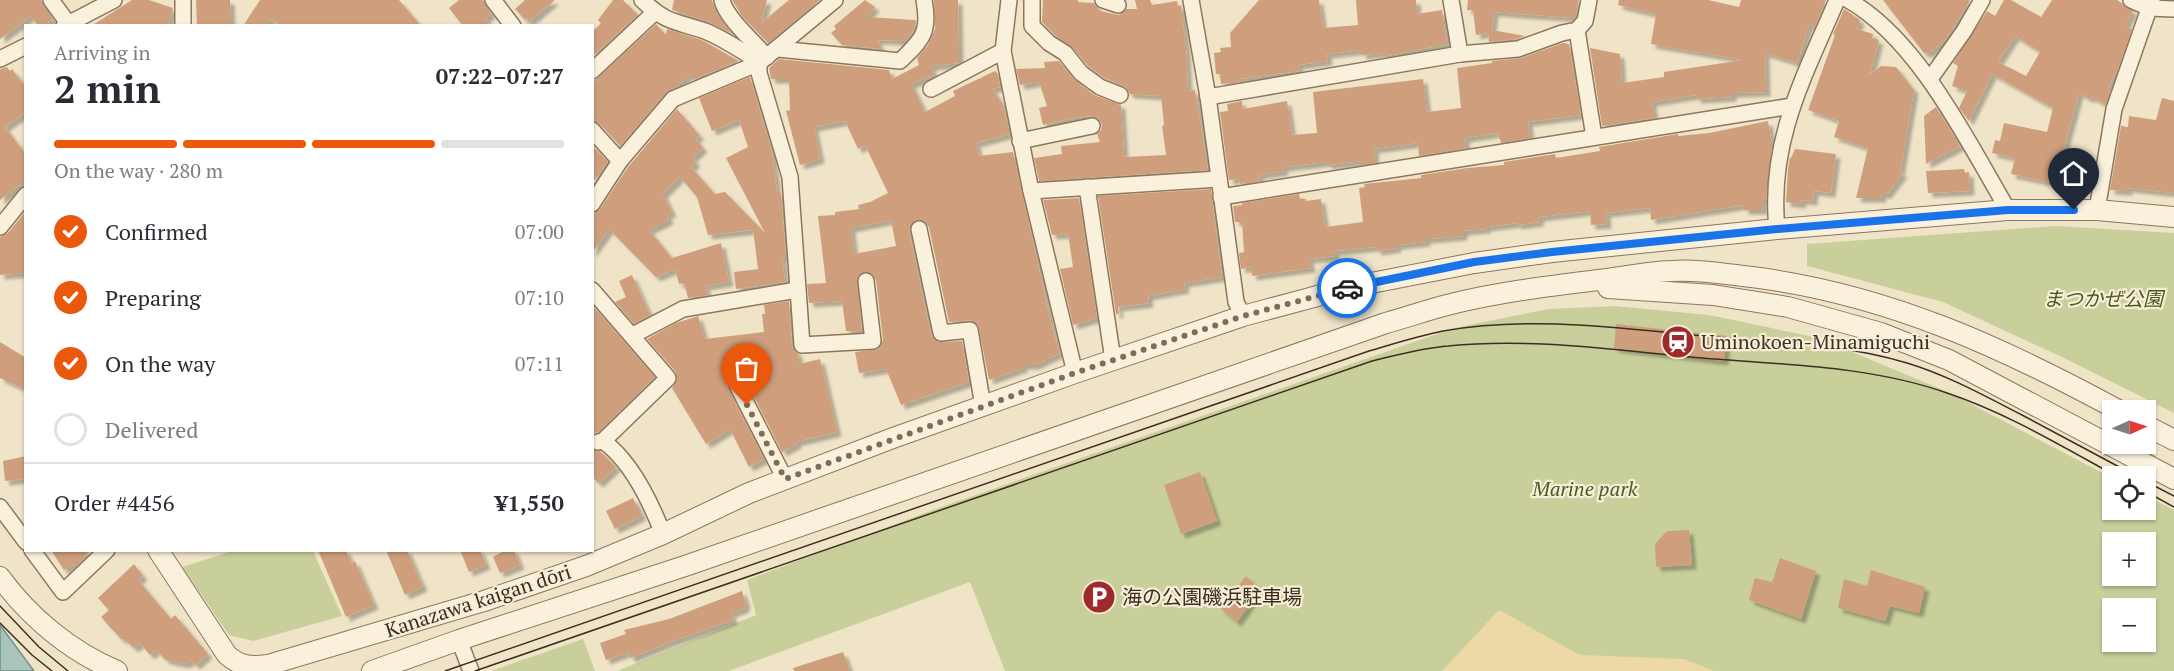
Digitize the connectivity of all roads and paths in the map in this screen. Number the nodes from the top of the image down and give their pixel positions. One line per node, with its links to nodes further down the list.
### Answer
1 (51, 0): 23 (street)
2 (114, 0): 23 (street)
3 (183, 0): 24 (street)
4 (493, 0): 25 (street)
5 (642, 0): 22 (street)
6 (722, 0): 30 (street)
7 (835, 0): 30 (street)
8 (924, 0): 30 (street)
9 (1009, 0): 28 (street)
10 (1032, 0): 35 (street)
11 (1103, 0): 20 (street)
12 (1191, 0): 36 (street)
13 (1451, 0): 29 (street)
14 (1589, 0): 26 (street)
15 (1837, 0): 37 (street)
16 (1848, 0): 33 (street)
17 (1983, 0): 33 (street)
18 (2131, 0): 19 (street)
19 (2151, 4): 21 (street); 50 (street)
20 (1118, 5)
21 (2174, 9)
22 (655, 12): 30 (street); 32 (street)
23 (66, 24)
24 (183, 24)
25 (511, 24)
26 (1577, 30): 29 (street); 40 (street)
27 (24, 47): 31 (street)
28 (1003, 51): 34 (street); 41 (street)
29 (1460, 54): 36 (street)
30 (768, 56): 42 (street); 57 (street)
31 (0, 59)
32 (594, 69)
33 (1930, 79): 49 (street)
34 (932, 89)
35 (1120, 95)
36 (1208, 97): 43 (street)
37 (1792, 106): 40 (street); 54 (street)
38 (1092, 126): 41 (street)
39 (594, 132): 42 (street)
40 (1594, 137): 47 (street)
41 (1020, 141): 45 (street)
42 (620, 160): 48 (street)
43 (1219, 179): 44 (street); 47 (street)
44 (1087, 187): 45 (street); 61 (street)
45 (1031, 191): 62 (street)
46 (24, 197): 52 (street)
47 (1221, 197): 59 (street)
48 (594, 201)
49 (2008, 210): 50 (street, Kanazawa kaigan dōri); 54 (street, Kanazawa kaigan dōri)
50 (2097, 210): 51 (street, Kanazawa kaigan dōri)
51 (2174, 218)
52 (0, 227)
53 (919, 229): 65 (street)
54 (1777, 229): 59 (street, Kanazawa kaigan dōri)
55 (866, 281): 57 (street)
56 (1561, 285): 64 (street); 69 (street); 77 (street)
57 (797, 290): 60 (street)
58 (594, 292): 60 (street)
59 (1243, 316): 61 (street, Kanazawa kaigan dōri)
60 (633, 335): 71 (street)
61 (1113, 360): 62 (street, Kanazawa kaigan dōri)
62 (1075, 373): 65 (street, Kanazawa kaigan dōri)
63 (737, 386): 68 (street)
64 (2102, 401)
65 (983, 406): 68 (street, Kanazawa kaigan dōri)
66 (2156, 430): 67 (street)
67 (2174, 440)
68 (785, 479): 71 (street, Kanazawa kaigan dōri)
69 (2174, 479)
70 (0, 507): 72 (street)
71 (663, 534): 75 (street, Kanazawa kaigan dōri)
72 (24, 539)
73 (33, 552): 74 (street)
74 (105, 552)
75 (159, 552)
76 (0, 577): 78 (street)
77 (459, 640): 79 (street); 80 (street)
78 (117, 671)
79 (372, 671)
80 (471, 671)

